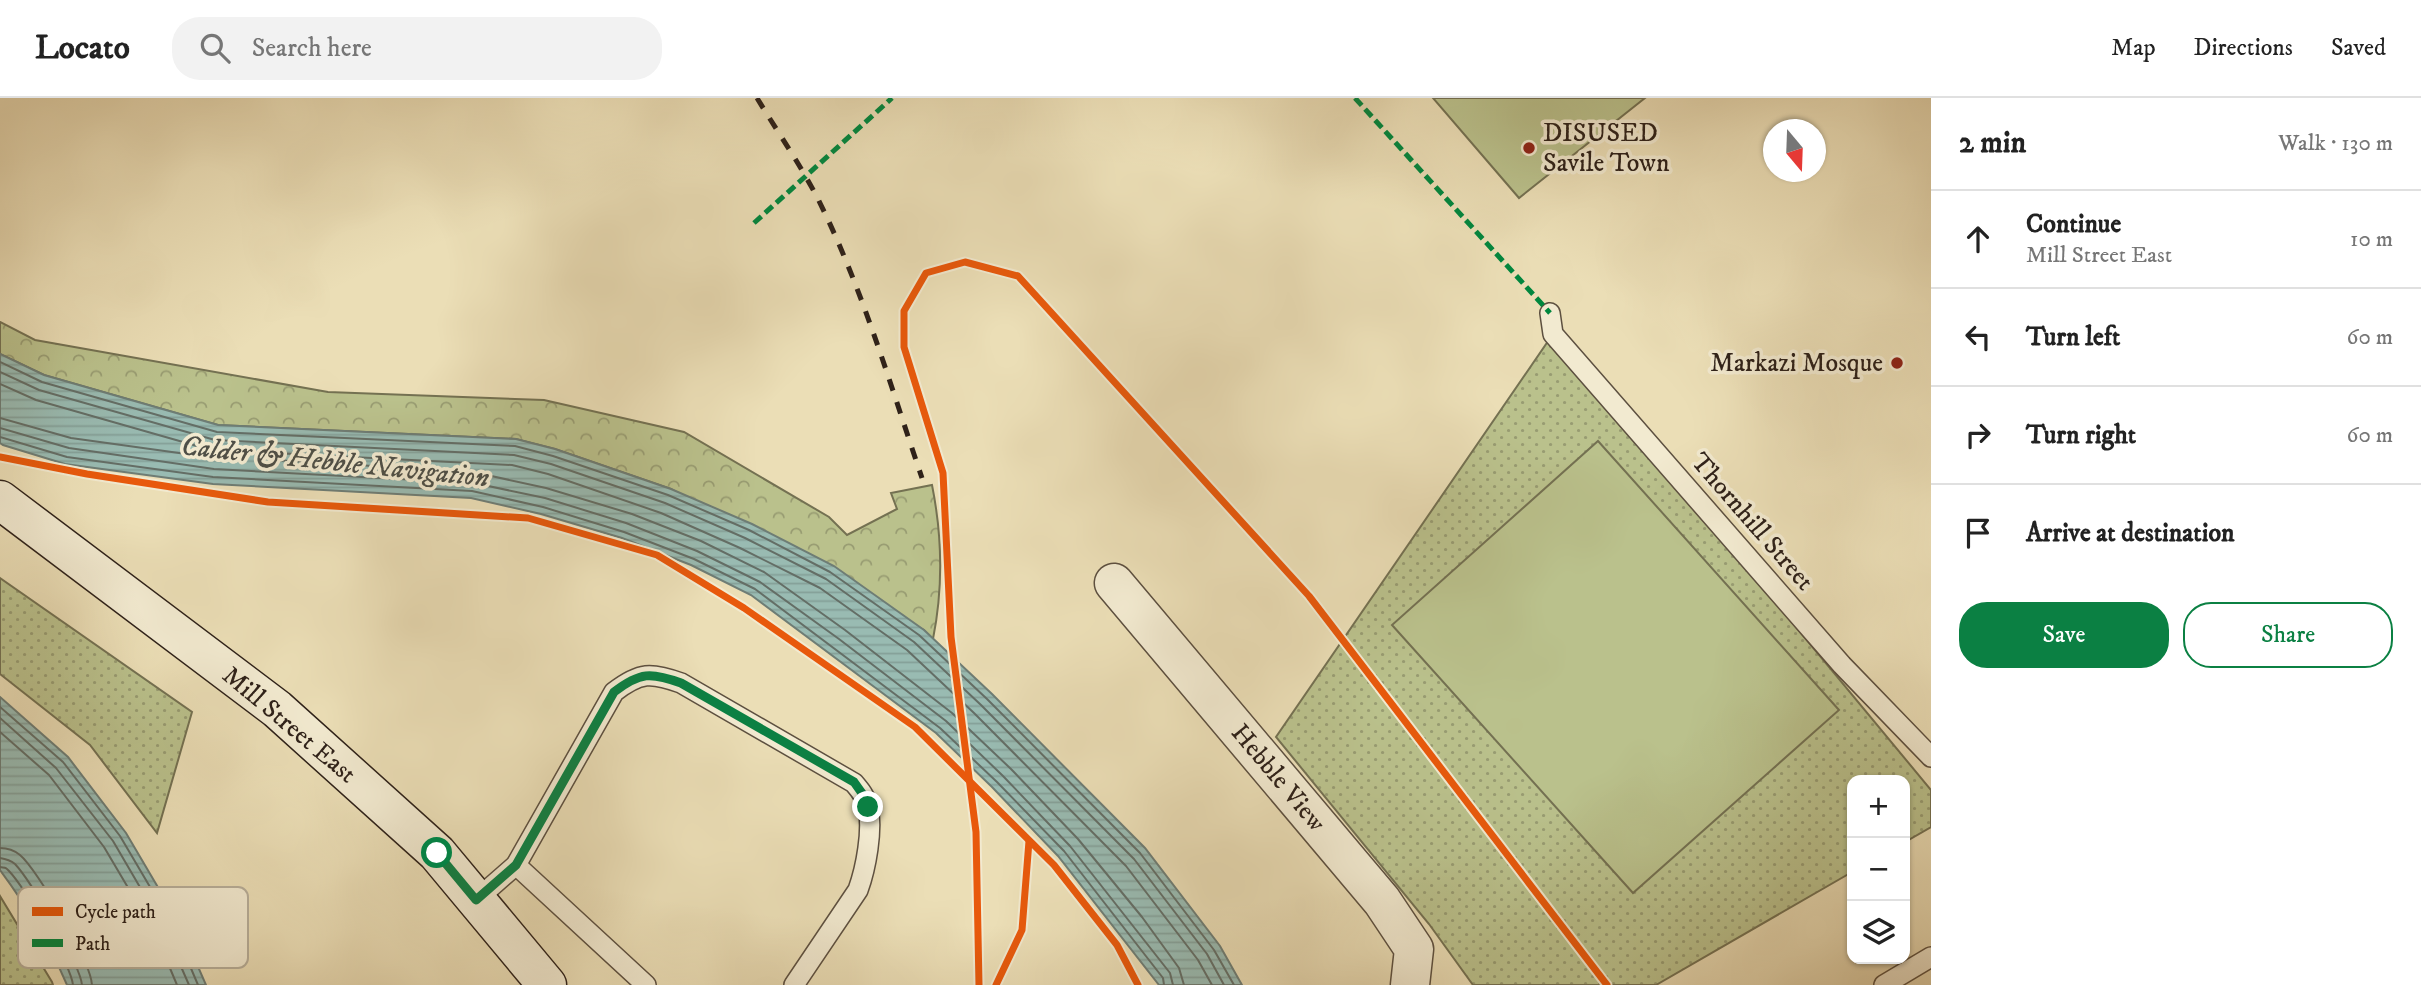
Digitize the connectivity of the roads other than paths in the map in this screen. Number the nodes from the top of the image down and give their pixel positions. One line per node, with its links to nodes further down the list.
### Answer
1 (1550, 313): 4 (lane, Thornhill Street)
2 (0, 499): 6 (street, Mill Street East)
3 (1114, 583): 11 (street, Hebble View)
4 (1931, 757)
5 (516, 865): 6 (lane); 9 (lane); 10 (lane)
6 (476, 900): 8 (street, Mill Street East)
7 (1931, 957): 12 (lane)
8 (547, 985)
9 (646, 985)
10 (794, 985)
11 (1410, 985)
12 (1884, 985)

